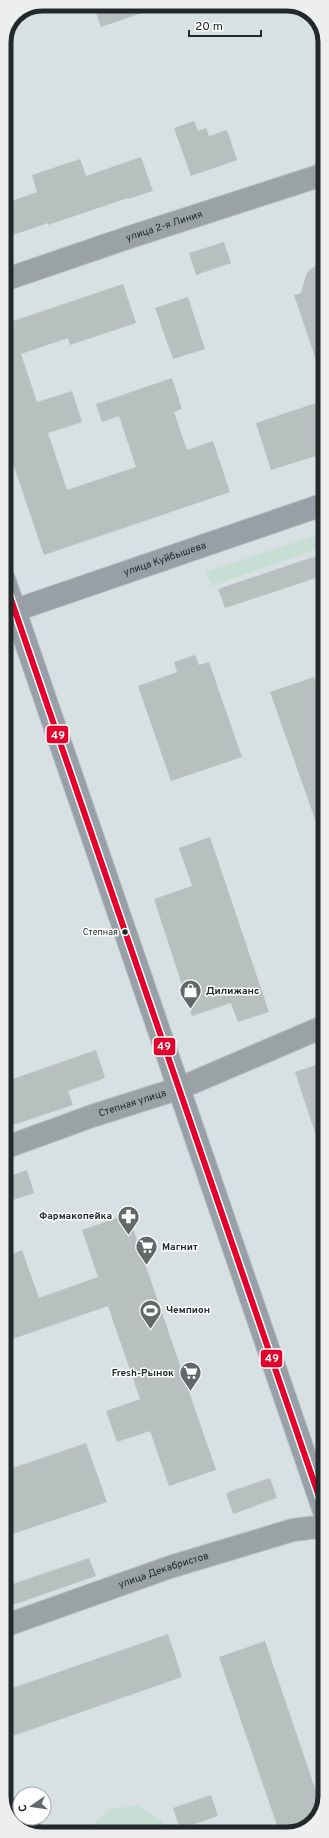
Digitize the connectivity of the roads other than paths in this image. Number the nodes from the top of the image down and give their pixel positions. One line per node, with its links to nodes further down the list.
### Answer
1 (318, 176): 2 (street, улица 2-я Линия)
2 (11, 278)
3 (318, 506): 4 (main road, улица Куйбышева)
4 (11, 612)
5 (11, 615): 7 (main road)
6 (318, 1029): 7 (street, Степная улица)
7 (180, 1088): 8 (street, Степная улица); 9 (main road)
8 (11, 1145)
9 (318, 1493)
10 (318, 1527): 11 (street, улица Декабристов)
11 (11, 1624)

